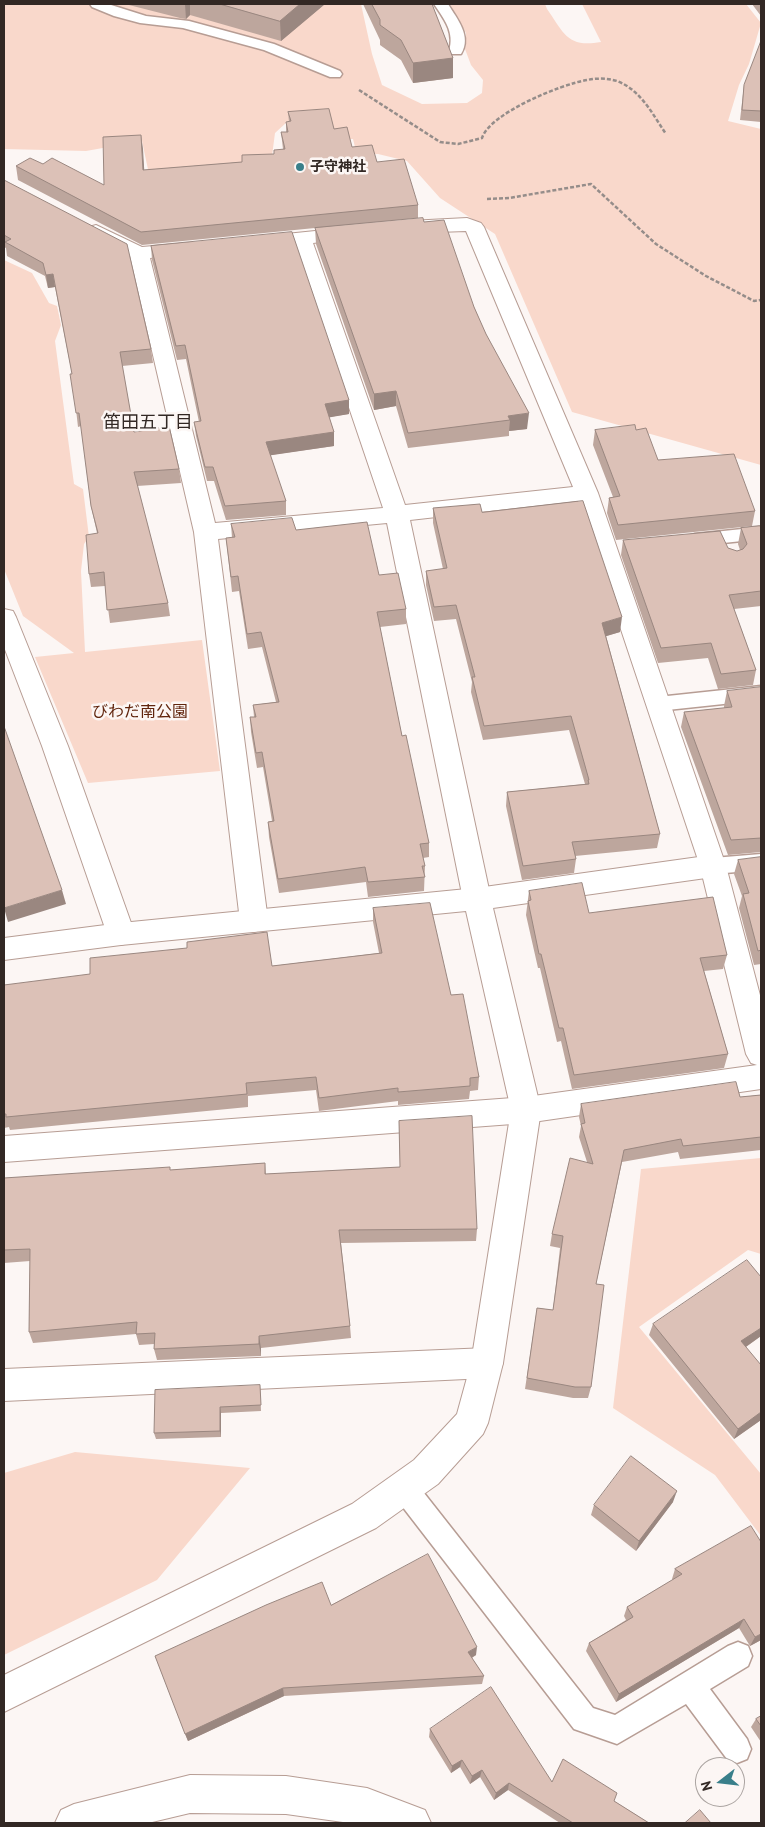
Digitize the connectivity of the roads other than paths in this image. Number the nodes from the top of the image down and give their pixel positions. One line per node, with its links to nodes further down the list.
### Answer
1 (97, 4): 4 (lane)
2 (441, 4): 3 (lane)
3 (456, 51)
4 (336, 74)
5 (80, 222): 9 (street)
6 (302, 239): 7 (street); 10 (street); 11 (street)
7 (235, 245)
8 (206, 247): 9 (street)
9 (138, 253): 12 (street)
10 (586, 493): 11 (street); 17 (street)
11 (397, 514): 12 (street); 20 (street)
12 (206, 532): 21 (street)
13 (761, 533): 14 (lane)
14 (675, 542)
15 (4, 618): 22 (street)
16 (761, 693): 17 (lane)
17 (658, 704): 19 (street)
18 (761, 862): 19 (lane)
19 (713, 866): 20 (street); 24 (street)
20 (477, 899): 21 (street); 26 (street)
21 (254, 921): 22 (street)
22 (121, 934): 23 (street)
23 (4, 949)
24 (761, 1054)
25 (761, 1078): 26 (street)
26 (526, 1110): 27 (street); 28 (street)
27 (4, 1149)
28 (487, 1363): 29 (street); 30 (street)
29 (4, 1385)
30 (404, 1488): 32 (lane); 33 (street)
31 (738, 1656): 32 (lane)
32 (690, 1685): 34 (lane)
33 (4, 1694)
34 (737, 1749)
35 (74, 1823): 36 (street)
36 (412, 1823)

